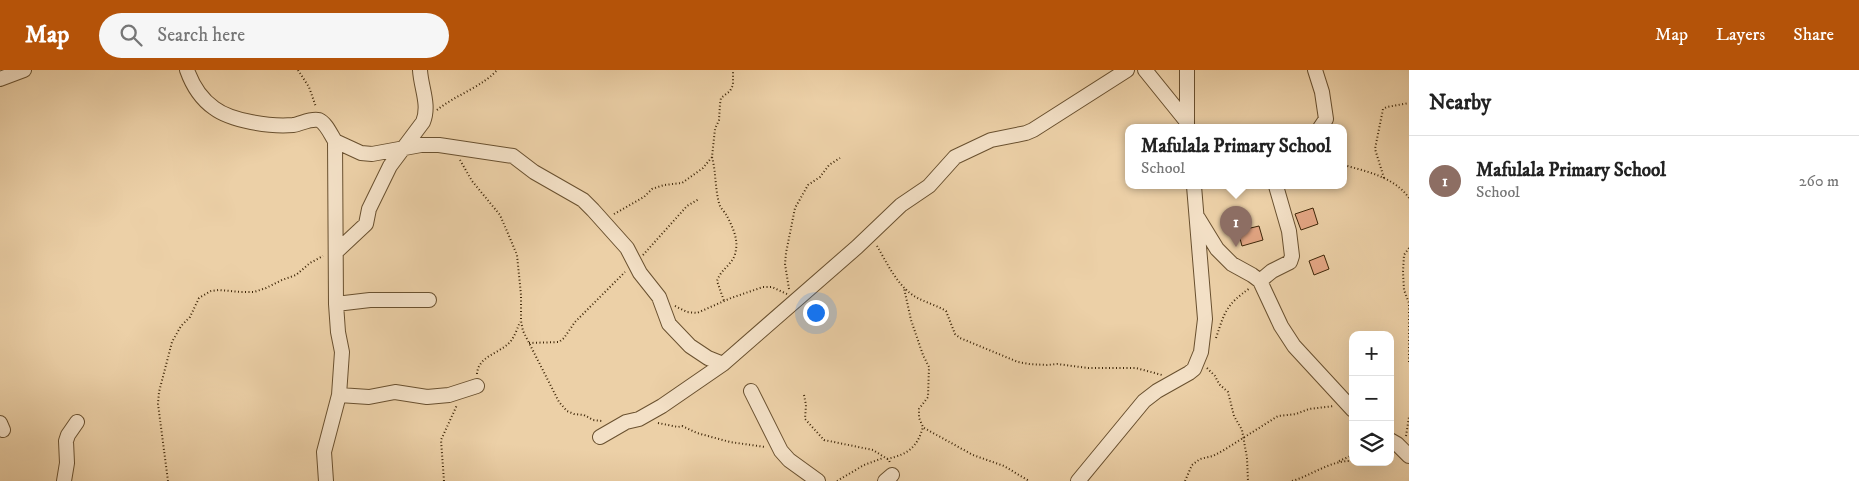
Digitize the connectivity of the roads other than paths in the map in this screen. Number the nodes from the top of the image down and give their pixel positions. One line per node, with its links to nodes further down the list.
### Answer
1 (24, 70): 8 (street)
2 (187, 70): 12 (street)
3 (420, 70): 13 (street)
4 (1127, 70): 21 (street)
5 (1145, 70): 9 (street)
6 (1187, 70): 10 (street)
7 (1315, 70): 11 (street)
8 (0, 78)
9 (1186, 124)
10 (1187, 124)
11 (1323, 124)
12 (335, 141): 13 (street); 17 (street)
13 (403, 147): 17 (street); 21 (street)
14 (1194, 189): 16 (street)
15 (1277, 189): 18 (street)
16 (1198, 218): 18 (street); 31 (street)
17 (336, 250): 20 (street)
18 (1260, 281): 25 (street)
19 (429, 300): 20 (street)
20 (336, 304): 24 (street)
21 (723, 364): 27 (street)
22 (477, 386): 24 (street)
23 (752, 391): 30 (street)
24 (339, 394): 29 (street)
25 (1349, 406)
26 (77, 422): 28 (street)
27 (600, 437)
28 (64, 481)
29 (326, 481)
30 (818, 481)
31 (1078, 481)

